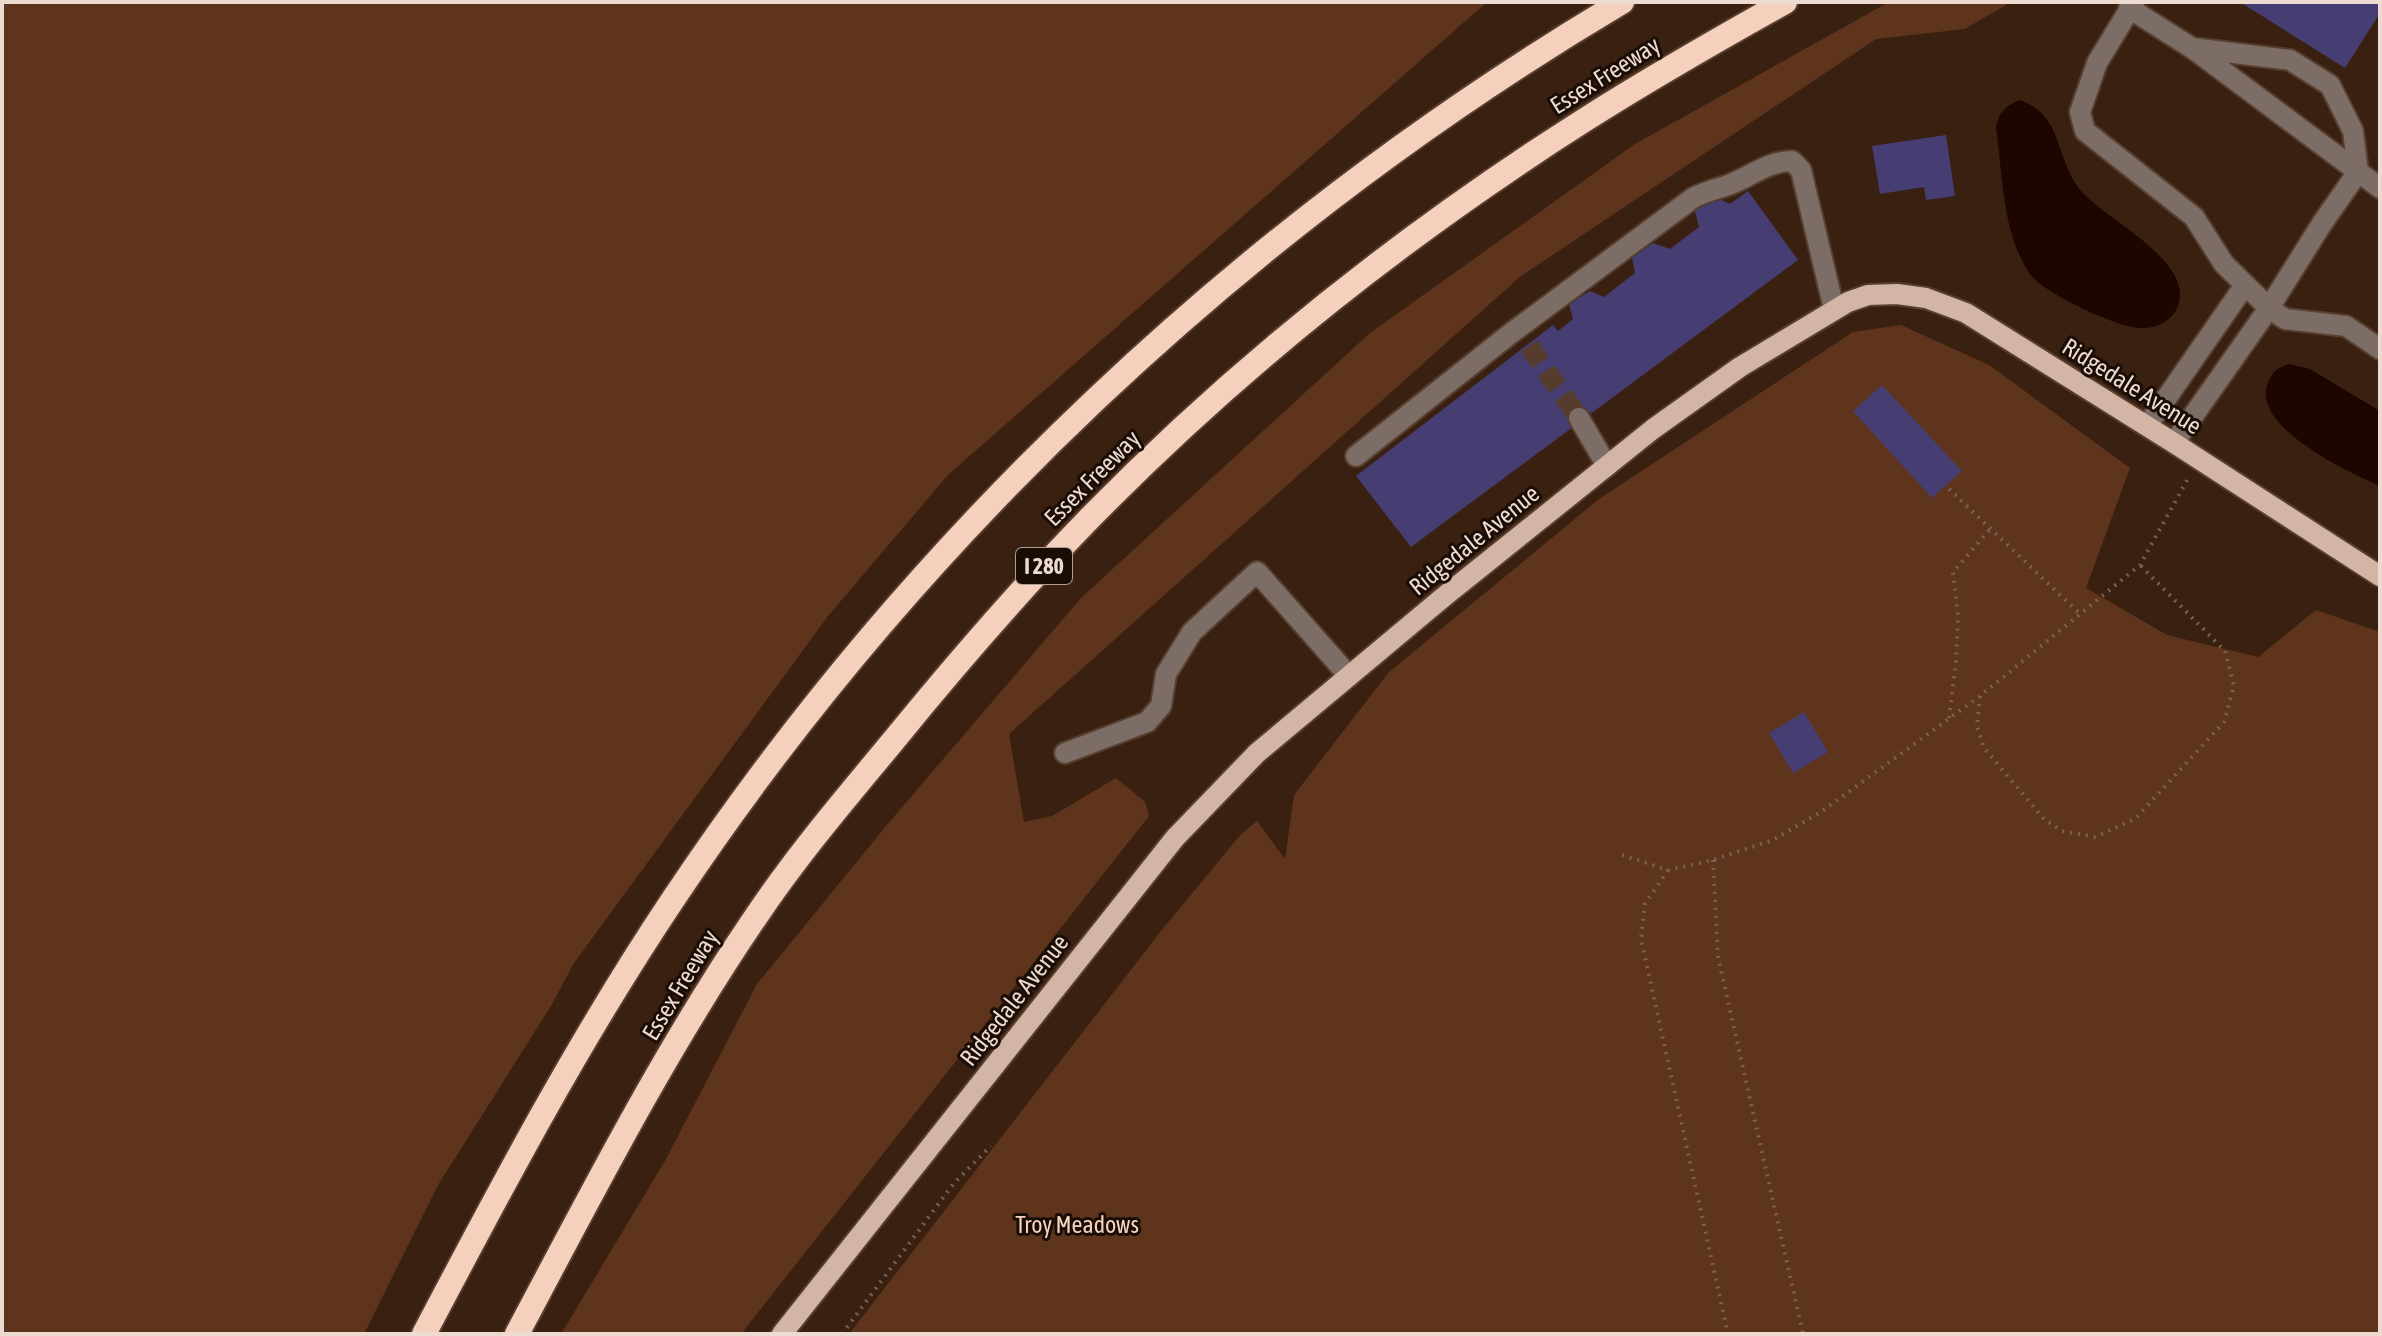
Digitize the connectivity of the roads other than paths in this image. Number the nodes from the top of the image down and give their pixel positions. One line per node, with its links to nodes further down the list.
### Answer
1 (1622, 2): 21 (highway)
2 (1785, 2): 22 (highway, Essex Freeway / I 280)
3 (2131, 5): 4 (lane); 7 (lane)
4 (2192, 48): 5 (lane); 5 (lane)
5 (2358, 172): 6 (lane); 8 (lane)
6 (2380, 188)
7 (2245, 285): 8 (lane); 14 (lane)
8 (2269, 308): 12 (lane); 15 (lane)
9 (1834, 309): 10 (lane); 14 (main road, Ridgedale Avenue); 17 (main road, Ridgedale Avenue)
10 (1517, 328): 11 (lane); 16 (lane)
11 (1529, 346)
12 (2380, 349)
13 (1579, 418): 17 (lane)
14 (2147, 426): 15 (main road, Ridgedale Avenue)
15 (2174, 443): 18 (main road, Ridgedale Avenue)
16 (1356, 456)
17 (1607, 466): 19 (main road, Ridgedale Avenue)
18 (2380, 576)
19 (1349, 676): 20 (lane); 23 (main road, Ridgedale Avenue)
20 (1065, 753)
21 (424, 1334)
22 (517, 1334)
23 (782, 1334)

